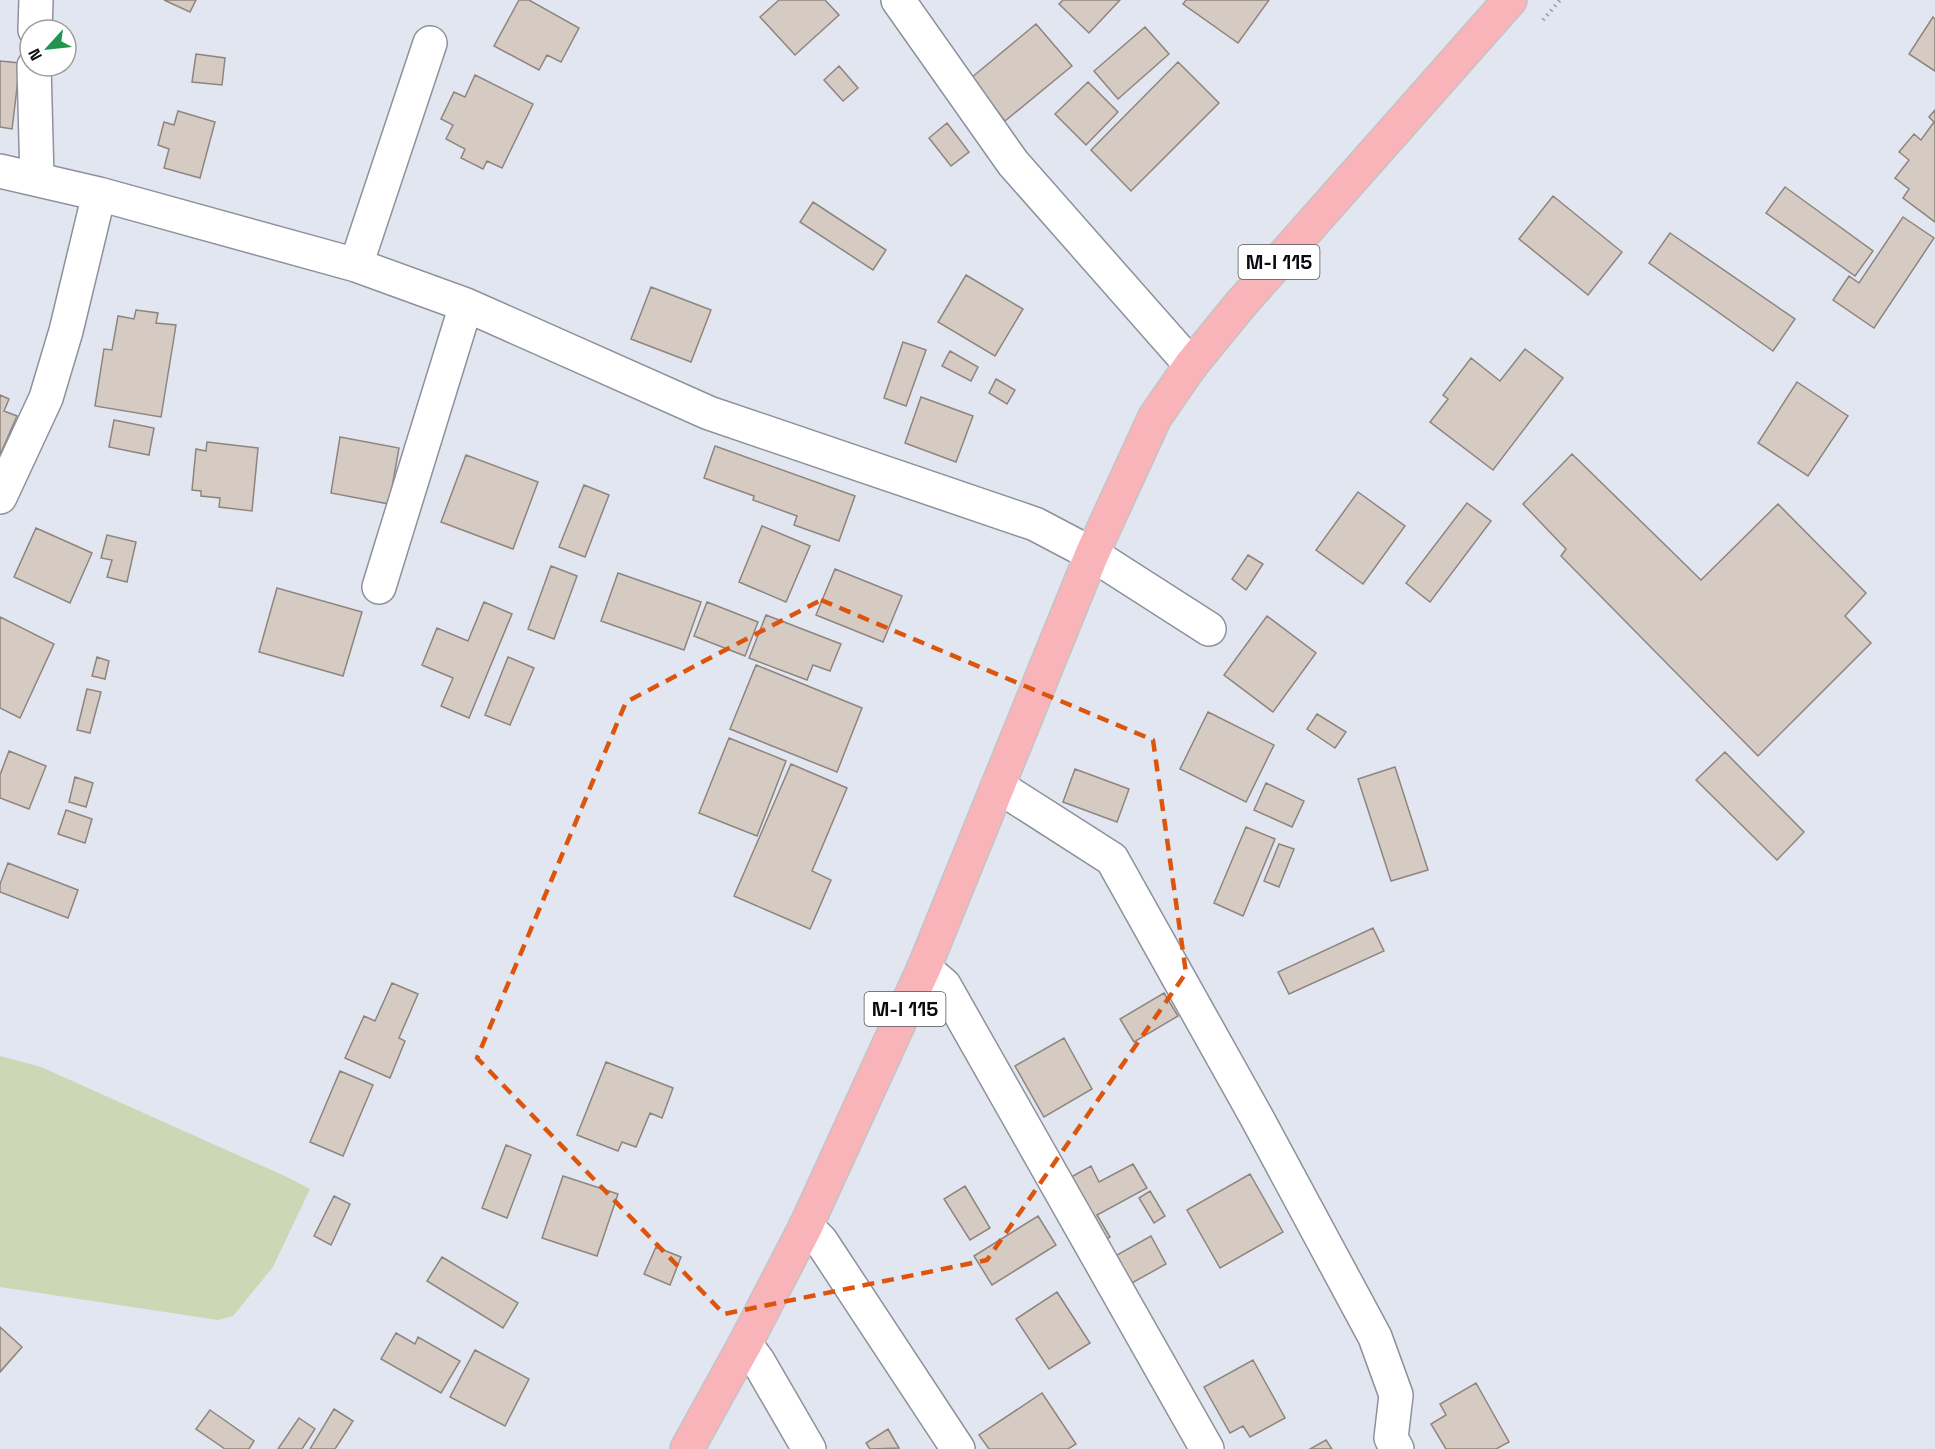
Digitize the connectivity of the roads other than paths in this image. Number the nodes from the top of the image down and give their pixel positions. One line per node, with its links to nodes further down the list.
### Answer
1 (36, 0): 4 (street)
2 (898, 0): 12 (street)
3 (1510, 0): 12 (main road, M-I 115)
4 (35, 18)
5 (430, 43): 10 (street)
6 (34, 78): 8 (street)
7 (0, 171): 8 (street)
8 (36, 179): 9 (street)
9 (99, 194): 10 (street); 13 (street)
10 (356, 265): 11 (street)
11 (466, 305): 14 (street); 15 (street)
12 (1191, 365): 14 (main road, M-I 115)
13 (0, 497)
14 (1092, 554): 16 (street); 17 (main road, M-I 115)
15 (379, 587)
16 (1209, 629)
17 (998, 786): 18 (main road, M-I 115); 25 (street)
18 (924, 968): 19 (main road, M-I 115); 24 (street)
19 (807, 1226): 20 (main road, M-I 115); 23 (street)
20 (745, 1344): 21 (main road, M-I 115); 22 (street)
21 (687, 1449)
22 (809, 1449)
23 (958, 1449)
24 (1207, 1449)
25 (1397, 1449)

